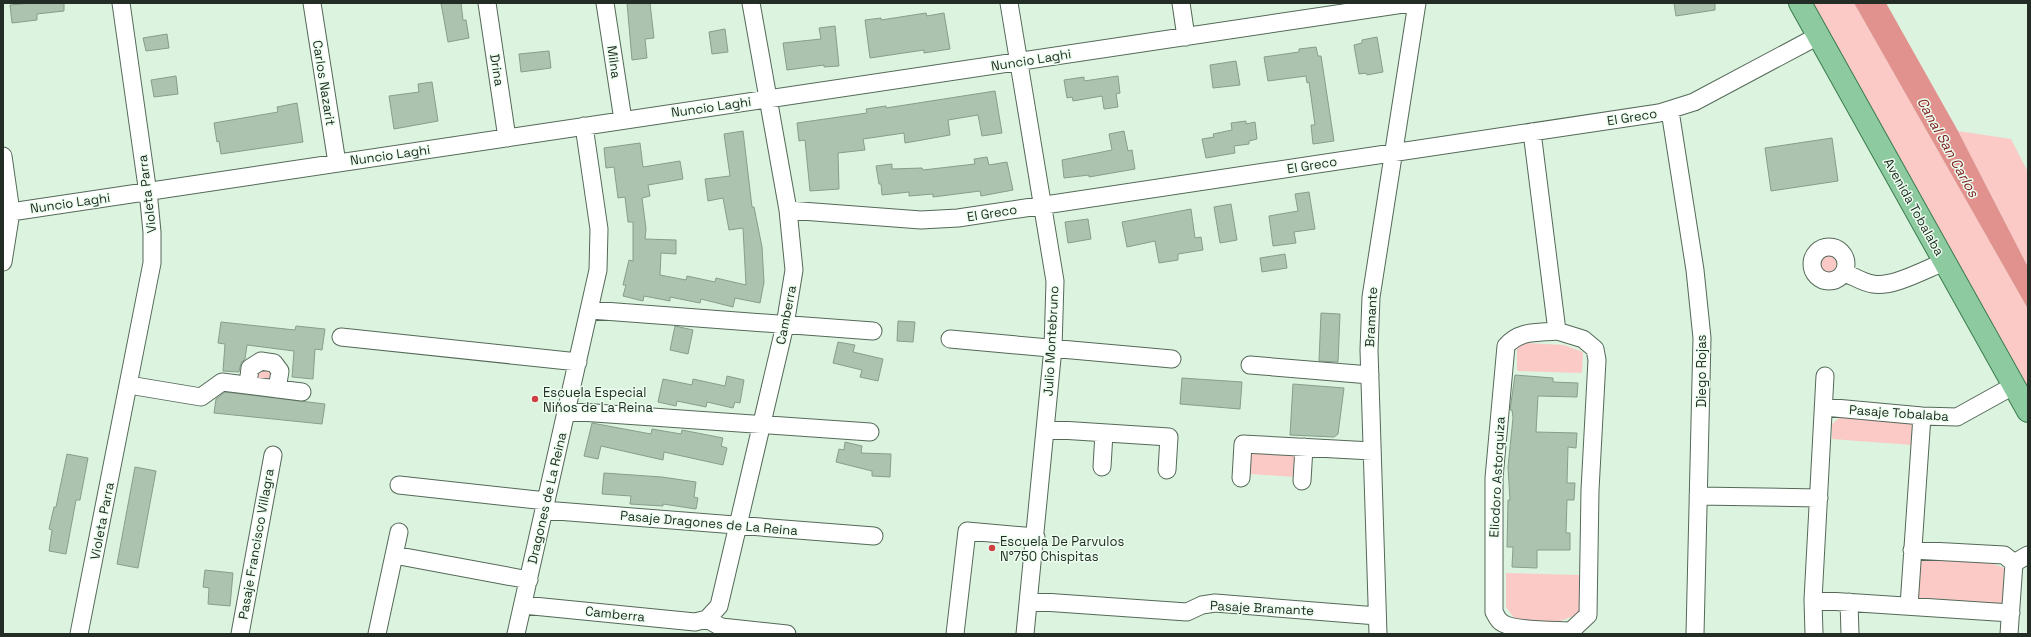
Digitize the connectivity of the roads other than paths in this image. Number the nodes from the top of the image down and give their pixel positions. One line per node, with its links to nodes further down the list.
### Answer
1 (120, 3): 23 (street, Violeta Parra)
2 (312, 3): 22 (street, Carlos Nazarit)
3 (487, 3): 19 (street, Drina)
4 (606, 3): 16 (street, Milna)
5 (751, 3): 14 (street, Camberra)
6 (1009, 3): 13 (street, Julio Montebruno)
7 (1181, 3): 11 (street)
8 (1410, 3): 11 (street, Nuncio Laghi)
9 (1417, 3): 20 (street, Bramante)
10 (1800, 3): 12 (main road, Avenida Tobalaba)
11 (1186, 36): 13 (street, Nuncio Laghi)
12 (1818, 36): 15 (street, El Greco); 28 (main road, Avenida Tobalaba)
13 (1019, 62): 14 (street, Nuncio Laghi); 24 (street, Julio Montebruno)
14 (767, 99): 16 (street, Nuncio Laghi); 25 (street, Camberra)
15 (1670, 111): 18 (street, El Greco); 63 (street, Diego Rojas)
16 (623, 120): 17 (street, Nuncio Laghi)
17 (584, 126): 19 (street, Nuncio Laghi); 30 (street, Dragones de La Reina)
18 (1532, 132): 20 (street, El Greco); 32 (street)
19 (507, 138): 22 (street, Nuncio Laghi)
20 (1394, 152): 24 (street, El Greco); 40 (street, Bramante)
21 (3, 156): 26 (street)
22 (337, 163): 23 (street, Nuncio Laghi)
23 (148, 191): 26 (street, Nuncio Laghi); 42 (street, Violeta Parra)
24 (1043, 205): 25 (street, El Greco); 36 (street, Julio Montebruno)
25 (788, 210): 31 (street, Camberra)
26 (11, 212): 27 (street)
27 (3, 262)
28 (1944, 262): 29 (street); 44 (main road, Avenida Tobalaba)
29 (1844, 273)
30 (590, 310): 31 (street); 38 (street, Dragones de La Reina)
31 (785, 325): 33 (street); 51 (street, Camberra)
32 (1557, 331): 82 (street, Eliodoro Astorquiza); 82 (street, Eliodoro Astorquiza)
33 (873, 332)
34 (341, 337): 38 (street)
35 (950, 339): 36 (street)
36 (1053, 348): 37 (street); 52 (street, Julio Montebruno)
37 (1172, 358)
38 (578, 362): 49 (street, Dragones de La Reina)
39 (1250, 365): 40 (street)
40 (1370, 375): 56 (street, Bramante)
41 (1825, 376): 47 (street)
42 (129, 385): 43 (street); 83 (street, Violeta Parra)
43 (248, 385): 45 (street); 45 (street)
44 (2013, 386): 48 (main road, Avenida Tobalaba); 50 (street, Pasaje Tobalaba)
45 (278, 389): 46 (street)
46 (302, 392)
47 (1824, 407): 50 (street, Pasaje Tobalaba); 64 (street)
48 (2028, 411)
49 (566, 412): 51 (street); 65 (street, Dragones de La Reina)
50 (1922, 416): 70 (street)
51 (762, 425): 53 (street); 66 (street, Camberra)
52 (1046, 429): 54 (street); 69 (street, Julio Montebruno)
53 (870, 432)
54 (1104, 433): 58 (street); 59 (street)
55 (1304, 447): 56 (street); 60 (street); 61 (street)
56 (1372, 451): 80 (street, Bramante)
57 (272, 455): 84 (street, Pasaje Francisco Villagra)
58 (1102, 466)
59 (1167, 470)
60 (1241, 478)
61 (1302, 481)
62 (400, 485): 65 (street, Pasaje Dragones de La Reina)
63 (1698, 496): 64 (street); 91 (street, Diego Rojas)
64 (1819, 498): 74 (street)
65 (545, 506): 66 (street, Pasaje Dragones de La Reina); 73 (street, Dragones de La Reina)
66 (738, 526): 68 (street, Pasaje Dragones de La Reina); 81 (street, Camberra)
67 (399, 532): 71 (street)
68 (874, 536)
69 (1036, 537): 75 (street, Julio Montebruno); 88 (street)
70 (1912, 550): 72 (street); 78 (street)
71 (394, 555): 73 (street); 85 (street)
72 (2021, 559): 79 (street)
73 (529, 580): 77 (street, Dragones de La Reina)
74 (1813, 600): 76 (street); 92 (street)
75 (1029, 601): 80 (street, Pasaje Bramante); 89 (street, Julio Montebruno)
76 (1849, 602): 78 (street); 93 (street)
77 (523, 605): 81 (street, Camberra); 86 (street, Dragones de La Reina)
78 (1909, 606): 79 (street)
79 (2010, 613): 94 (street)
80 (1377, 616): 90 (street, Bramante)
81 (707, 619): 87 (street)
82 (1538, 631)
83 (79, 634)
84 (240, 634)
85 (377, 634)
86 (516, 634)
87 (787, 634)
88 (955, 634)
89 (1025, 634)
90 (1378, 634)
91 (1695, 634)
92 (1814, 634)
93 (1850, 634)
94 (2009, 634)

